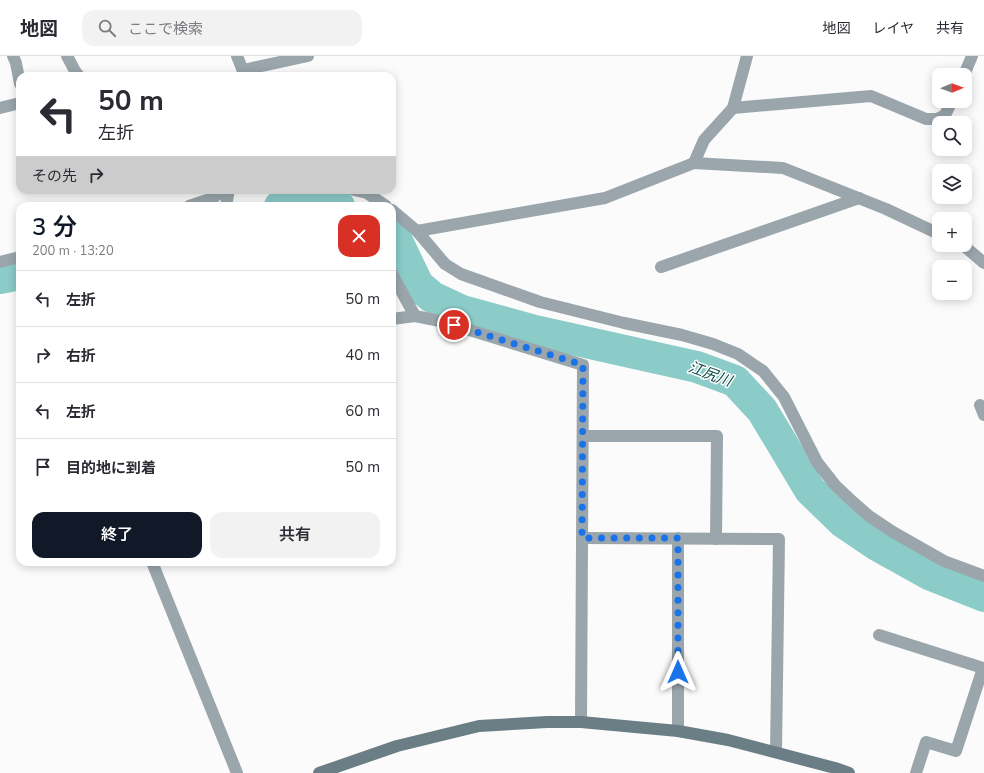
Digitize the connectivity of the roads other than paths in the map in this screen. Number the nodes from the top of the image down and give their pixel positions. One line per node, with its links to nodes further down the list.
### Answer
1 (13, 56): 8 (street)
2 (67, 56): 9 (street)
3 (237, 56): 10 (street)
4 (308, 56): 11 (street)
5 (747, 56): 14 (street)
6 (972, 56): 7 (street)
7 (967, 68)
8 (18, 72)
9 (76, 72)
10 (244, 72)
11 (248, 72)
12 (16, 104): 13 (street)
13 (0, 108)
14 (733, 108): 15 (street); 16 (street)
15 (948, 108)
16 (694, 163): 19 (street); 23 (street)
17 (218, 194): 20 (street)
18 (368, 194): 21 (street)
19 (859, 198): 24 (street); 29 (street)
20 (201, 202)
21 (380, 202)
22 (396, 213): 23 (street)
23 (417, 231): 38 (street)
24 (932, 231)
25 (971, 252): 28 (street)
26 (16, 258): 27 (street)
27 (0, 262)
28 (984, 263)
29 (661, 267)
30 (396, 281): 31 (street)
31 (415, 316): 32 (street); 33 (street)
32 (396, 318)
33 (583, 436): 34 (street); 36 (street)
34 (582, 538): 35 (street); 40 (street)
35 (678, 538): 36 (street); 41 (street)
36 (716, 538): 42 (street)
37 (154, 566): 43 (street)
38 (984, 576)
39 (879, 635): 46 (street)
40 (581, 722): 41 (street); 44 (street)
41 (678, 731): 42 (street)
42 (776, 752): 45 (street)
43 (237, 773)
44 (318, 773)
45 (849, 773)
46 (916, 773)

